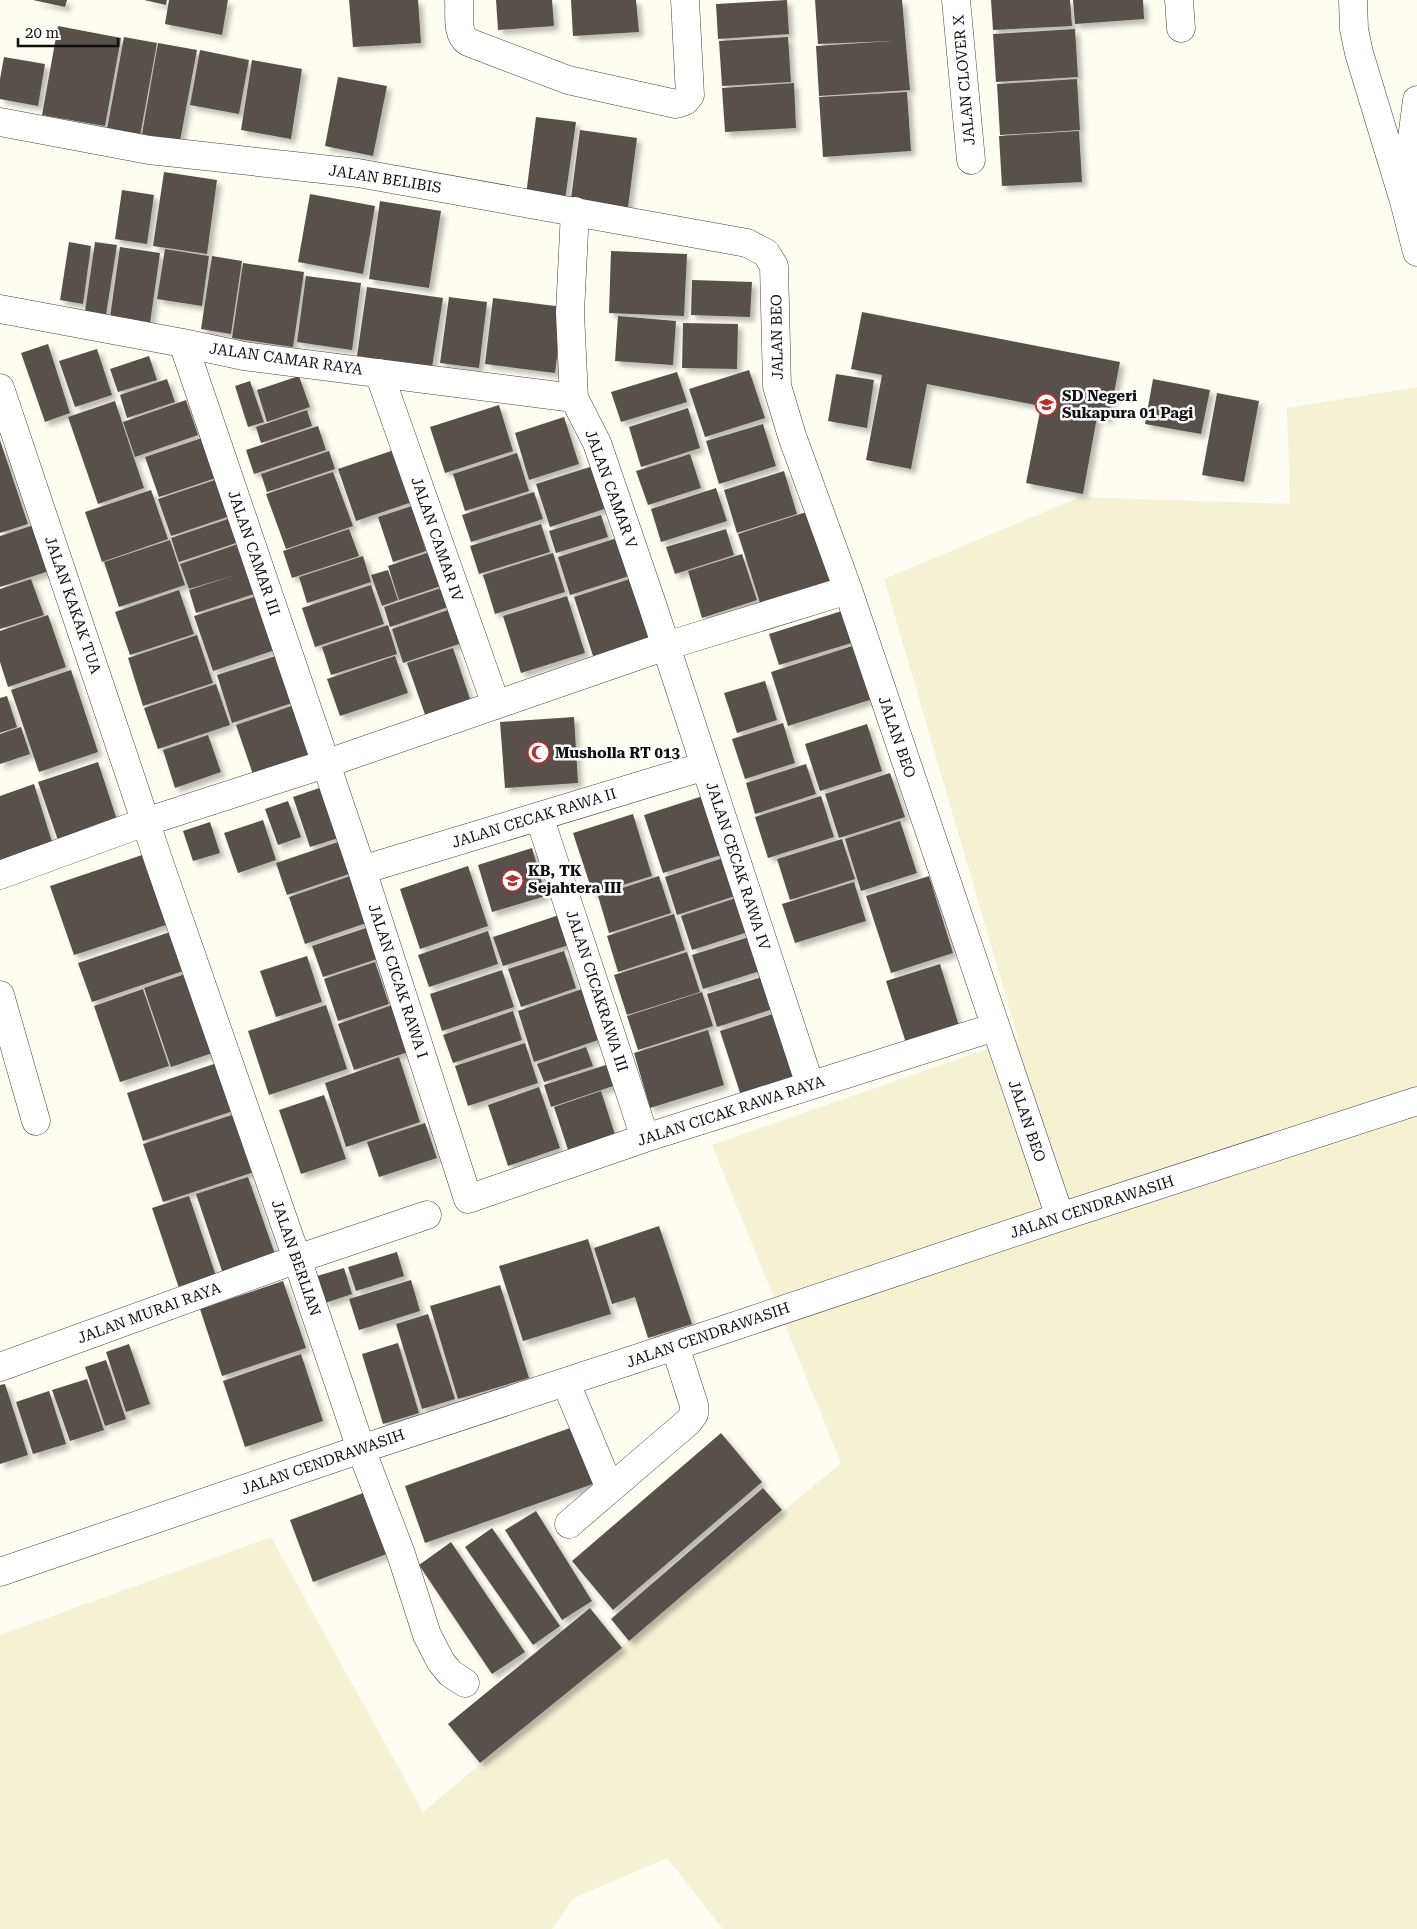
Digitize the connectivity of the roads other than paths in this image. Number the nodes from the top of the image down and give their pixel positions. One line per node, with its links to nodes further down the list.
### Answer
1 (459, 0): 2 (street)
2 (685, 0)
3 (956, 0): 9 (street, JALAN CLOVER X)
4 (1180, 0): 6 (street)
5 (1353, 0): 10 (street)
6 (1181, 28)
7 (1417, 100): 10 (street)
8 (0, 122): 11 (street, JALAN BELIBIS)
9 (972, 160)
10 (1404, 201): 12 (street)
11 (574, 211): 13 (street, JALAN BELIBIS); 18 (street, JALAN CAMAR V)
12 (1417, 252)
13 (766, 253): 19 (street, JALAN BEO)
14 (0, 309): 15 (street, JALAN CAMAR RAYA)
15 (183, 342): 16 (street, JALAN CAMAR RAYA); 22 (street, JALAN CAMAR III)
16 (379, 373): 18 (street, JALAN CAMAR RAYA); 21 (street, JALAN CAMAR IV)
17 (0, 388): 25 (street, JALAN KAKAK TUA)
18 (574, 398): 20 (street, JALAN CAMAR V)
19 (848, 590): 20 (street); 29 (street, JALAN BEO)
20 (666, 646): 21 (street); 23 (street, JALAN CECAK RAWA IV)
21 (496, 705): 22 (street)
22 (325, 764): 25 (street); 26 (street, JALAN CICAK RAWA I)
23 (706, 766): 24 (street, JALAN CECAK RAWA II); 30 (street, JALAN CECAK RAWA IV)
24 (539, 816): 26 (street, JALAN CECAK RAWA II); 33 (street, JALAN CICAKRAWA III)
25 (145, 822): 27 (street); 37 (street, JALAN BERLIAN)
26 (362, 870): 34 (street, JALAN CICAK RAWA I)
27 (0, 874)
28 (0, 995): 32 (street)
29 (995, 1027): 30 (street, JALAN CICAK RAWA RAYA); 36 (street, JALAN BEO)
30 (810, 1085): 33 (street, JALAN CICAK RAWA RAYA)
31 (1417, 1101): 36 (street, JALAN CENDRAWASIH)
32 (36, 1121)
33 (645, 1138): 34 (street, JALAN CICAK RAWA RAYA)
34 (468, 1198)
35 (427, 1215): 37 (street)
36 (1060, 1217): 38 (street, JALAN CENDRAWASIH)
37 (297, 1259): 39 (street, JALAN MURAI RAYA); 41 (street, JALAN BERLIAN)
38 (676, 1346): 40 (street, JALAN CENDRAWASIH); 42 (street)
39 (0, 1367)
40 (566, 1382): 41 (street, JALAN CENDRAWASIH); 42 (street)
41 (360, 1449): 44 (street, JALAN CENDRAWASIH); 45 (street, JALAN BERLIAN)
42 (610, 1488): 43 (street)
43 (569, 1524)
44 (0, 1572)
45 (465, 1683)

